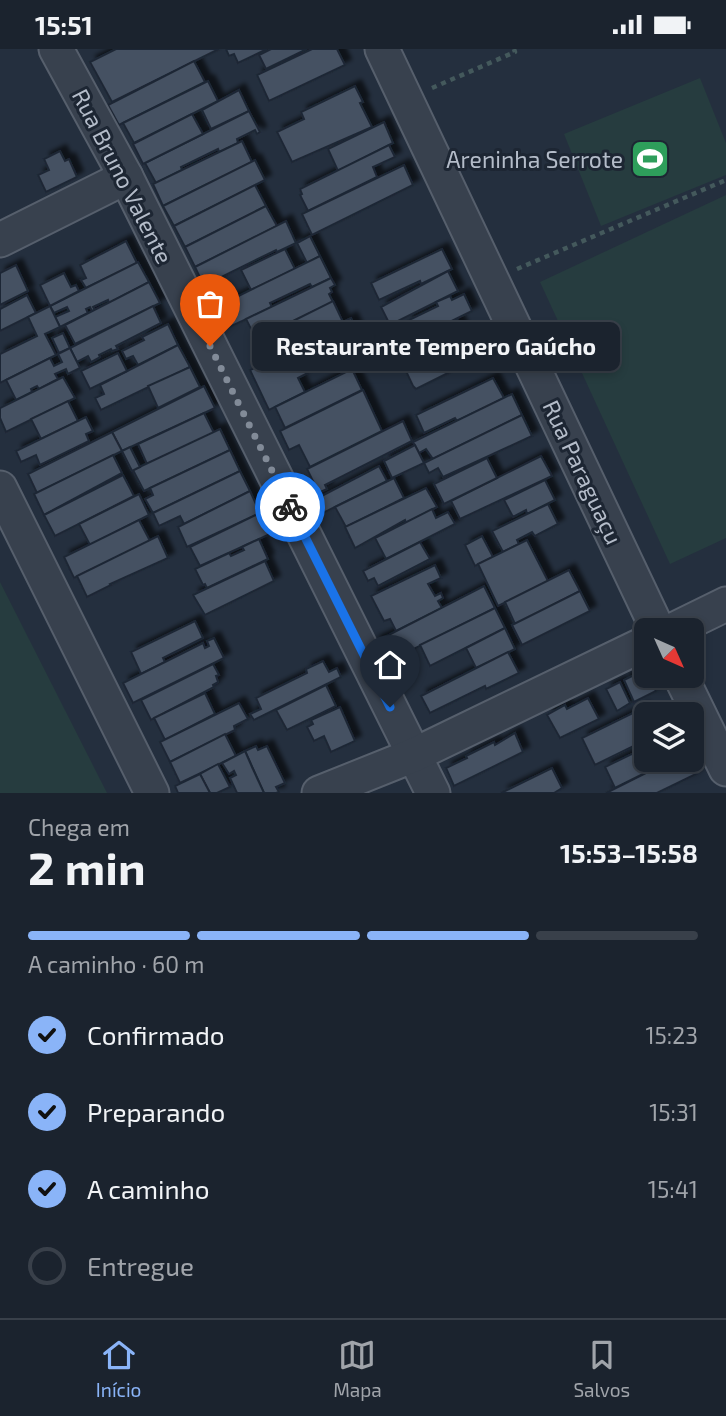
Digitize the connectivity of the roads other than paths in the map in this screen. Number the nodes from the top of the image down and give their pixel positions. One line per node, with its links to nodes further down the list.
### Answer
1 (56, 49): 3 (street, Rua Bruno Valente)
2 (382, 49): 7 (street, Rua Paraguaçu)
3 (125, 177): 4 (street); 11 (street, Rua Bruno Valente)
4 (0, 240)
5 (0, 488): 13 (street)
6 (726, 604): 8 (street)
7 (652, 618)
8 (697, 618)
9 (634, 649): 11 (street)
10 (686, 688): 12 (street)
11 (414, 755): 14 (street); 15 (street, Rua Bruno Valente)
12 (726, 769)
13 (152, 793)
14 (319, 793)
15 (433, 793)

